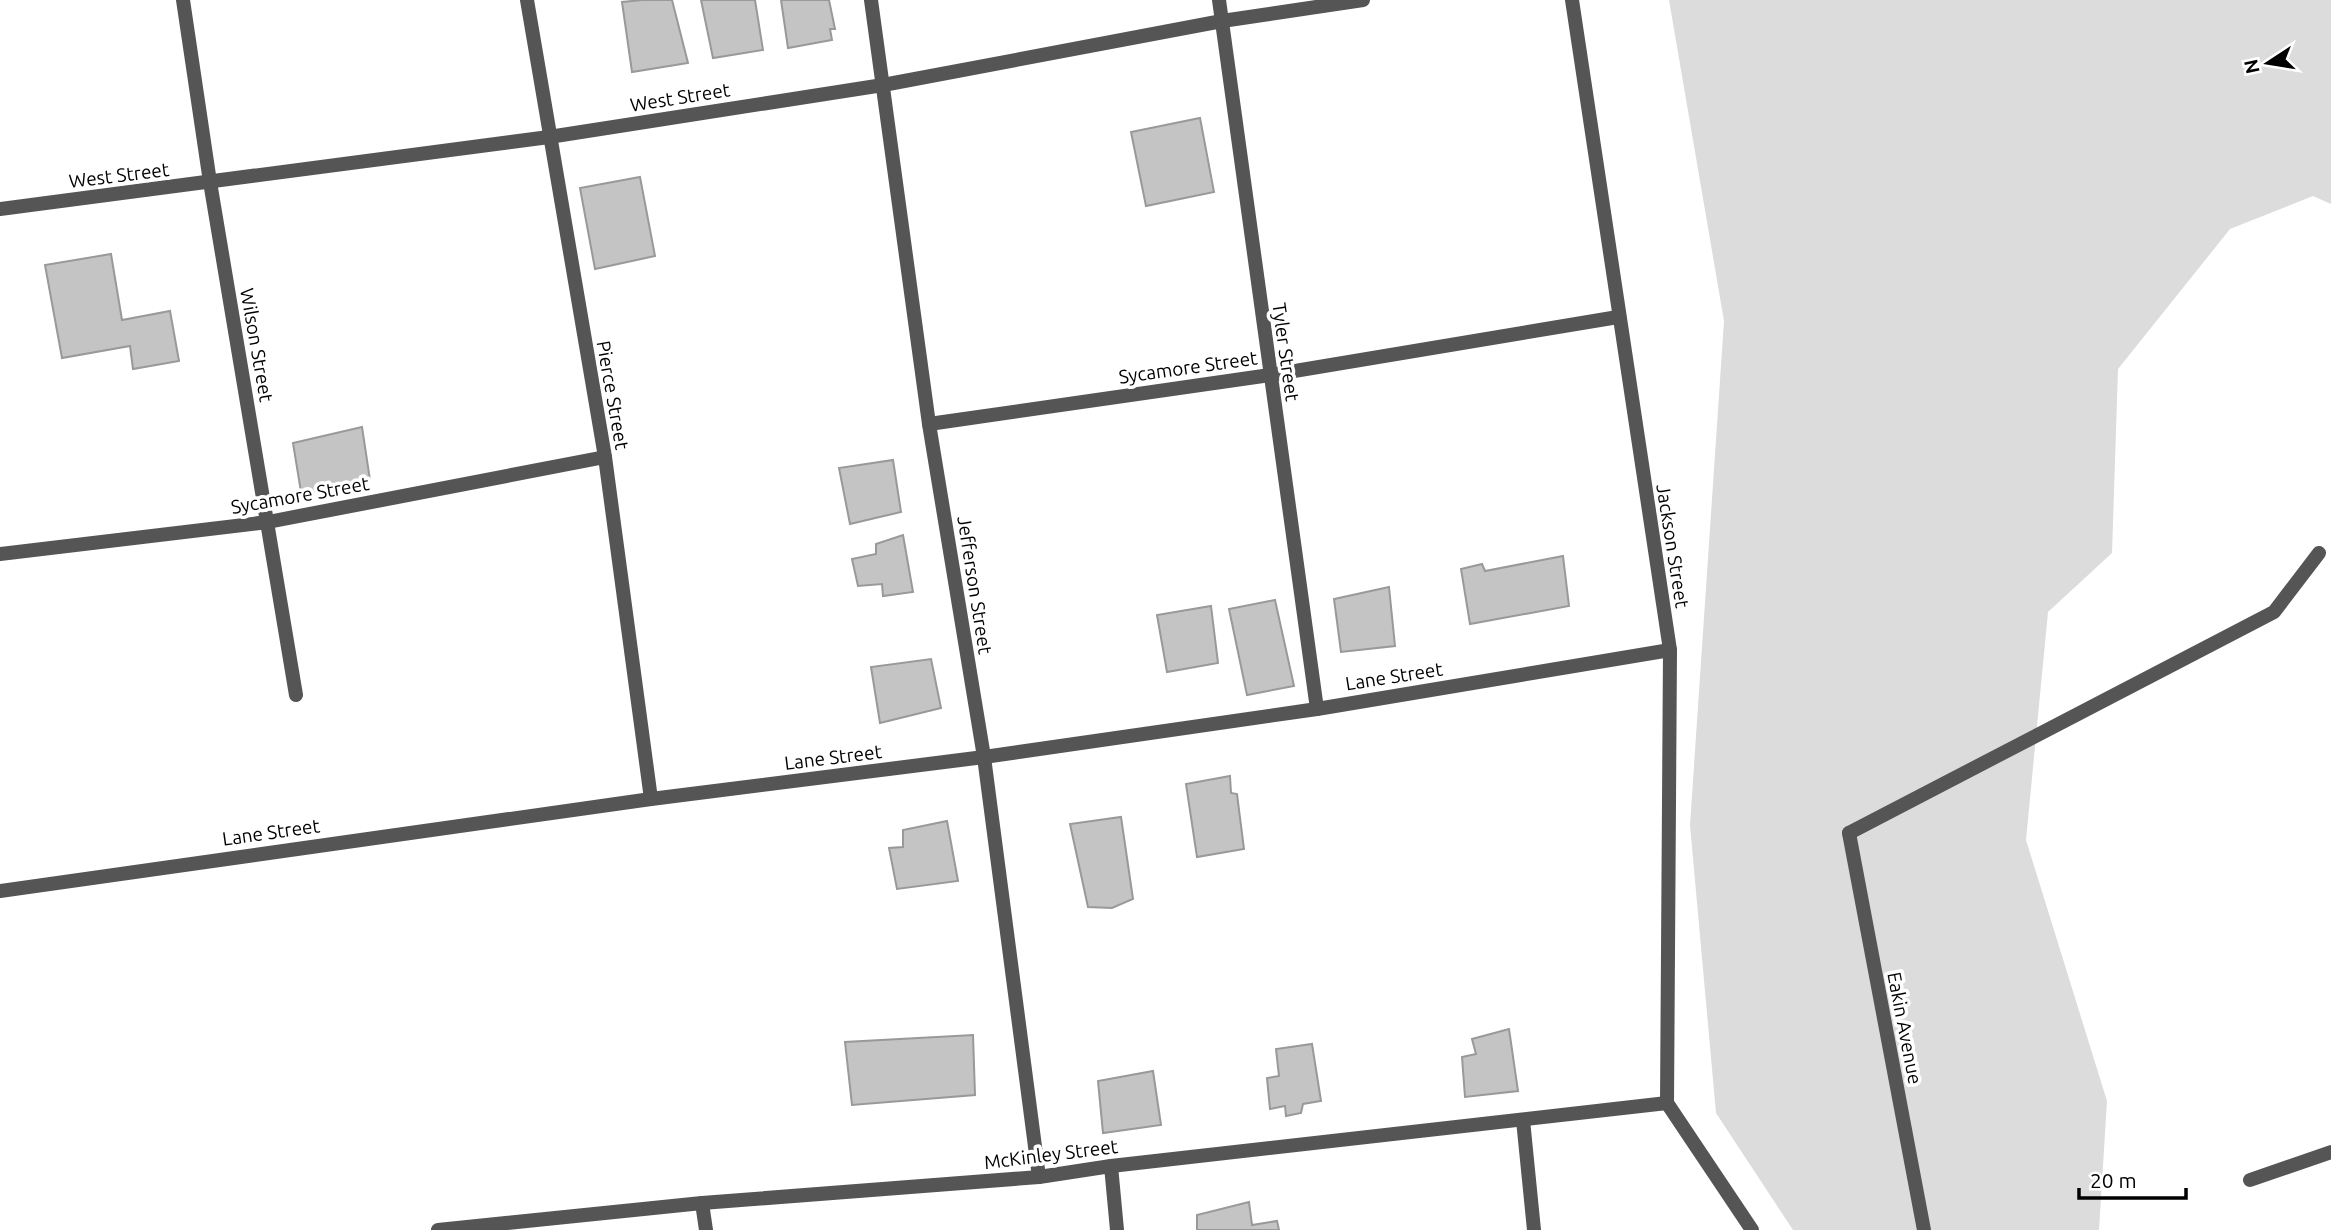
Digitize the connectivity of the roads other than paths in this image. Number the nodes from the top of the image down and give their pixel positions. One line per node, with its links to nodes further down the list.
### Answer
1 (183, 0): 10 (street, Wilson Street)
2 (527, 0): 9 (street, Pierce Street)
3 (871, 0): 8 (street, Jefferson Street)
4 (1219, 0): 7 (street, Tyler Street)
5 (1363, 0): 7 (street, West Street)
6 (1572, 0): 12 (street, Jackson Street)
7 (1222, 21): 8 (street, West Street); 13 (street, Tyler Street)
8 (883, 85): 9 (street, West Street); 14 (street, Jefferson Street)
9 (550, 137): 10 (street, West Street); 15 (street, Pierce Street)
10 (210, 182): 11 (street, West Street); 16 (street, Wilson Street)
11 (0, 209)
12 (1618, 317): 13 (street, Sycamore Street); 19 (street, Jackson Street)
13 (1270, 375): 14 (street, Sycamore Street); 21 (street, Tyler Street)
14 (929, 424): 22 (street, Jefferson Street)
15 (605, 457): 16 (street, Sycamore Street); 23 (street, Pierce Street)
16 (268, 522): 18 (street, Sycamore Street); 20 (street, Wilson Street)
17 (2319, 553): 37 (street, Eakin Avenue)
18 (0, 554)
19 (1670, 650): 21 (street, Lane Street); 25 (street, Jackson Street)
20 (296, 695)
21 (1317, 709): 22 (street, Lane Street)
22 (984, 757): 23 (street, Lane Street); 29 (street, Jefferson Street)
23 (651, 799): 24 (street, Lane Street)
24 (0, 891)
25 (1667, 1103): 26 (street, McKinley Street); 36 (street)
26 (1523, 1120): 28 (street, McKinley Street); 35 (street)
27 (2331, 1152): 30 (street)
28 (1111, 1166): 29 (street, McKinley Street); 34 (street)
29 (1039, 1177): 31 (street, McKinley Street)
30 (2250, 1180)
31 (702, 1203): 32 (street, McKinley Street); 33 (street)
32 (438, 1230)
33 (706, 1230)
34 (1118, 1230)
35 (1534, 1230)
36 (1752, 1230)
37 (1924, 1230)

